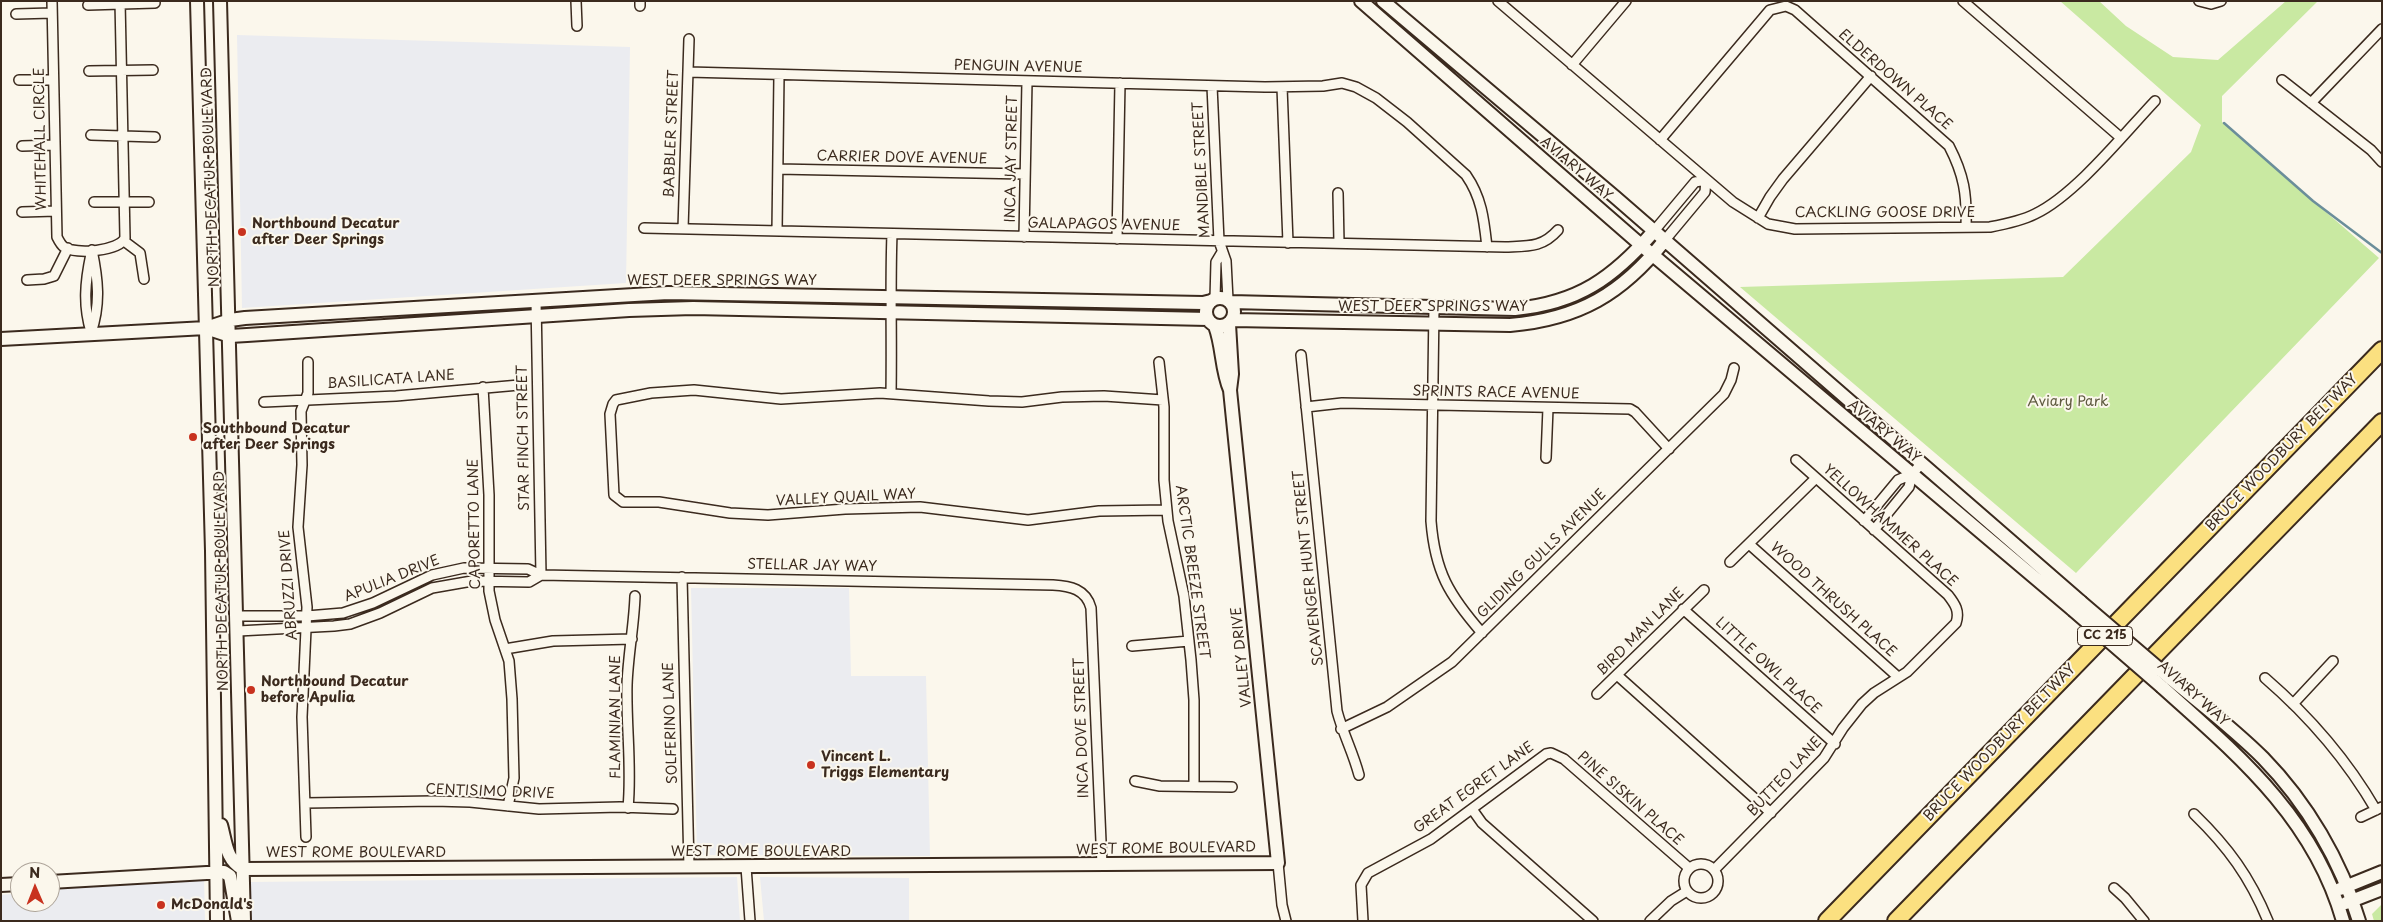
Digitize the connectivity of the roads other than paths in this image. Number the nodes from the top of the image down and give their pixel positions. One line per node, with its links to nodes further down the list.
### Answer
1 (52, 1): 15 (street, WHITEHALL CIRCLE)
2 (196, 1): 86 (main road, NORTH DECATUR BOULEVARD)
3 (220, 1): 82 (main road, NORTH DECATUR BOULEVARD)
4 (576, 1): 17 (street)
5 (1361, 1): 68 (main road, AVIARY WAY)
6 (1382, 1): 59 (main road, AVIARY WAY)
7 (1498, 1): 20 (street, CACKLING GOOSE DRIVE)
8 (1626, 1): 20 (street)
9 (1963, 1): 39 (street)
10 (2199, 1): 11 (street)
11 (2221, 1)
12 (120, 3): 13 (street); 14 (street); 23 (street)
13 (155, 3)
14 (88, 5)
15 (52, 13): 16 (street); 28 (street, WHITEHALL CIRCLE)
16 (16, 14)
17 (577, 26)
18 (2382, 29): 35 (street)
19 (689, 39): 24 (street, BABBLER STREET)
20 (1572, 65): 40 (street, CACKLING GOOSE DRIVE)
21 (154, 70): 23 (street)
22 (89, 71): 23 (street)
23 (122, 71): 37 (street)
24 (688, 72): 25 (street, PENGUIN AVENUE); 56 (street, BABBLER STREET)
25 (779, 75): 30 (street, PENGUIN AVENUE); 44 (street)
26 (1871, 76): 40 (street, ELDERDOWN PLACE); 53 (street); 54 (street, ELDERDOWN PLACE)
27 (19, 80): 28 (street)
28 (54, 80): 42 (street, WHITEHALL CIRCLE)
29 (2282, 80): 35 (street)
30 (1027, 81): 31 (street, PENGUIN AVENUE); 45 (street, INCA JAY STREET)
31 (1120, 83): 32 (street, PENGUIN AVENUE); 62 (street)
32 (1212, 86): 33 (street, PENGUIN AVENUE); 65 (street, MANDIBLE STREET)
33 (1282, 87): 66 (street); 69 (street, PENGUIN AVENUE)
34 (2155, 101): 39 (street, CACKLING GOOSE DRIVE)
35 (2311, 103): 43 (street)
36 (90, 136): 37 (street)
37 (124, 136): 38 (street); 49 (street)
38 (155, 137)
39 (2120, 137): 54 (street, CACKLING GOOSE DRIVE)
40 (1660, 140): 46 (street, CACKLING GOOSE DRIVE)
41 (22, 146): 42 (street)
42 (55, 146): 51 (street, WHITEHALL CIRCLE)
43 (2382, 162)
44 (778, 169): 45 (street, CARRIER DOVE AVENUE); 58 (street)
45 (1025, 174): 61 (street, INCA JAY STREET)
46 (1706, 180): 53 (street, CACKLING GOOSE DRIVE); 59 (street); 63 (street)
47 (1338, 193): 67 (street)
48 (94, 202): 49 (street)
49 (125, 202): 50 (street); 64 (street)
50 (149, 202)
51 (56, 211): 52 (street); 70 (street, WHITEHALL CIRCLE)
52 (22, 212)
53 (1758, 218): 54 (street, CACKLING GOOSE DRIVE)
54 (1966, 227)
55 (644, 228): 56 (street, GALAPAGOS AVENUE)
56 (683, 229): 58 (street, GALAPAGOS AVENUE)
57 (1558, 230): 69 (street, GALAPAGOS AVENUE)
58 (777, 231): 60 (street, GALAPAGOS AVENUE)
59 (1654, 231): 63 (main road, AVIARY WAY); 68 (main road, WEST DEER SPRINGS WAY)
60 (892, 234): 61 (street, GALAPAGOS AVENUE); 79 (street)
61 (1024, 237): 62 (street, GALAPAGOS AVENUE)
62 (1117, 239): 65 (street, GALAPAGOS AVENUE)
63 (1665, 240): 73 (main road, WEST DEER SPRINGS WAY); 109 (main road, AVIARY WAY)
64 (124, 241): 71 (street); 74 (street)
65 (1219, 242): 66 (street, GALAPAGOS AVENUE); 72 (street, MANDIBLE STREET)
66 (1288, 243): 67 (street, GALAPAGOS AVENUE)
67 (1339, 243): 69 (street, GALAPAGOS AVENUE)
68 (1641, 245): 73 (main road, AVIARY WAY); 80 (main road, WEST DEER SPRINGS WAY)
69 (1487, 247)
70 (68, 248): 71 (street); 75 (street)
71 (92, 250): 87 (street); 87 (street)
72 (1222, 252): 76 (street, MANDIBLE STREET); 78 (street, MANDIBLE STREET)
73 (1653, 255): 85 (main road, WEST DEER SPRINGS WAY); 110 (main road, AVIARY WAY)
74 (144, 279)
75 (27, 280)
76 (1213, 300): 78 (main road); 79 (main road, WEST DEER SPRINGS WAY); 83 (main road)
77 (536, 301): 79 (main road, WEST DEER SPRINGS WAY); 81 (street, STAR FINCH STREET); 82 (main road, WEST DEER SPRINGS WAY)
78 (1230, 301): 80 (main road, WEST DEER SPRINGS WAY); 84 (main road)
79 (891, 305): 81 (main road, WEST DEER SPRINGS WAY); 83 (main road, WEST DEER SPRINGS WAY); 98 (street)
80 (1434, 307): 85 (street)
81 (536, 316): 88 (main road, WEST DEER SPRINGS WAY); 118 (street, STAR FINCH STREET)
82 (230, 320): 86 (main road, WEST DEER SPRINGS WAY); 88 (main road, NORTH DECATUR BOULEVARD)
83 (1211, 322): 84 (main road); 97 (main road, VALLEY DRIVE)
84 (1231, 322): 85 (main road, WEST DEER SPRINGS WAY); 97 (main road, VALLEY DRIVE)
85 (1434, 323): 102 (street)
86 (206, 328): 87 (main road, WEST DEER SPRINGS WAY); 88 (main road, WEST DEER SPRINGS WAY); 151 (main road, NORTH DECATUR BOULEVARD)
87 (91, 333): 89 (main road, WEST DEER SPRINGS WAY)
88 (230, 336): 126 (main road, NORTH DECATUR BOULEVARD)
89 (1, 338)
90 (2382, 350): 186 (highway, BRUCE WOODBURY BELTWAY / CC 215)
91 (1301, 355): 103 (street, SCAVENGER HUNT STREET)
92 (308, 362): 99 (street, ABRUZZI DRIVE)
93 (1159, 362): 100 (street, ARCTIC BREEZE STREET)
94 (1734, 368): 106 (street, GLIDING GULLS AVENUE)
95 (519, 385): 96 (street, BASILICATA LANE)
96 (483, 387): 99 (street, BASILICATA LANE); 117 (street, CAPORETTO LANE)
97 (1230, 390): 161 (main road, VALLEY DRIVE)
98 (891, 393): 100 (street); 112 (street, VALLEY QUAIL WAY)
99 (306, 400): 101 (street, BASILICATA LANE); 127 (street, ABRUZZI DRIVE)
100 (1163, 400): 112 (street, ARCTIC BREEZE STREET)
101 (264, 402)
102 (1434, 406): 103 (street, SPRINTS RACE AVENUE); 104 (street, SPRINTS RACE AVENUE); 131 (street)
103 (1306, 407): 143 (street, SCAVENGER HUNT STREET)
104 (1548, 408): 106 (street, SPRINTS RACE AVENUE); 107 (street)
105 (2382, 422): 187 (highway)
106 (1669, 449): 131 (street, GLIDING GULLS AVENUE)
107 (1546, 458)
108 (1796, 460): 111 (street, YELLOWHAMMER PLACE)
109 (1922, 463): 110 (street); 124 (main road, AVIARY WAY)
110 (1912, 474): 113 (street); 114 (street); 124 (main road, AVIARY WAY)
111 (1816, 478): 113 (street, YELLOWHAMMER PLACE); 115 (street)
112 (1167, 510): 133 (street, ARCTIC BREEZE STREET)
113 (1864, 521): 114 (street, YELLOWHAMMER PLACE)
114 (1874, 530): 128 (street, YELLOWHAMMER PLACE)
115 (1749, 544): 116 (street); 138 (street, WOOD THRUSH PLACE)
116 (1730, 562)
117 (489, 568): 118 (street, APULIA DRIVE); 120 (street, CAPORETTO LANE); 127 (street, APULIA DRIVE)
118 (541, 575): 119 (street, STELLAR JAY WAY); 120 (street, APULIA DRIVE)
119 (682, 578): 122 (street, STELLAR JAY WAY); 163 (street, SOLFERINO LANE)
120 (489, 582): 129 (street, APULIA DRIVE); 135 (street, CAPORETTO LANE)
121 (1704, 590): 125 (street, BIRD MAN LANE)
122 (1081, 592): 162 (street, INCA DOVE STREET)
123 (635, 596): 132 (street, FLAMINIAN LANE)
124 (2077, 606): 140 (main road, AVIARY WAY, bridge)
125 (1683, 610): 137 (street, BIRD MAN LANE); 144 (street, LITTLE OWL PLACE)
126 (238, 616): 127 (street, APULIA DRIVE); 130 (main road, NORTH DECATUR BOULEVARD)
127 (307, 616): 129 (street, ABRUZZI DRIVE)
128 (1958, 618): 138 (street, BUTTEO LANE)
129 (307, 628): 130 (street, APULIA DRIVE); 150 (street, ABRUZZI DRIVE)
130 (238, 631): 166 (main road, NORTH DECATUR BOULEVARD)
131 (1482, 633): 143 (street, GLIDING GULLS AVENUE)
132 (632, 639): 135 (street); 153 (street, FLAMINIAN LANE)
133 (1189, 641): 134 (street); 148 (street, ARCTIC BREEZE STREET)
134 (1132, 646)
135 (505, 650): 152 (street, CAPORETTO LANE)
136 (2333, 661): 142 (street)
137 (1617, 675): 141 (street, BIRD MAN LANE); 157 (street)
138 (1898, 677): 144 (street, BUTTEO LANE)
139 (2265, 678): 142 (street)
140 (2166, 682): 171 (main road, AVIARY WAY); 175 (main road, AVIARY WAY)
141 (1598, 694)
142 (2293, 704): 154 (street)
143 (1341, 728): 146 (street, SCAVENGER HUNT STREET)
144 (1835, 744): 157 (street, BUTTEO LANE)
145 (1551, 753): 156 (street, GREAT EGRET LANE); 165 (street, PINE SISKIN PLACE)
146 (1359, 775)
147 (1136, 780): 148 (street)
148 (1194, 786): 149 (street)
149 (1232, 787)
150 (306, 803): 152 (street, CENTISIMO DRIVE); 160 (street, ABRUZZI DRIVE)
151 (216, 806): 166 (main road); 168 (main road, NORTH DECATUR BOULEVARD)
152 (508, 806): 153 (street, CENTISIMO DRIVE)
153 (628, 808): 155 (street, CENTISIMO DRIVE)
154 (2379, 808): 159 (street)
155 (673, 809)
156 (1472, 809): 183 (street, GREAT EGRET LANE); 184 (street)
157 (1771, 813): 167 (street, BUTTEO LANE)
158 (2194, 814): 189 (street)
159 (2361, 816)
160 (306, 837)
161 (1278, 863): 162 (main road, WEST ROME BOULEVARD); 182 (street, VALLEY DRIVE)
162 (1102, 865): 164 (main road, WEST ROME BOULEVARD)
163 (689, 867): 164 (main road, WEST ROME BOULEVARD); 166 (main road, WEST ROME BOULEVARD)
164 (746, 867): 181 (street)
165 (1688, 868): 167 (street); 174 (street)
166 (243, 870): 180 (main road, NORTH DECATUR BOULEVARD)
167 (1714, 870): 174 (street)
168 (217, 871): 170 (main road); 178 (main road, NORTH DECATUR BOULEVARD); 179 (main road)
169 (2382, 872): 171 (main road)
170 (60, 881)
171 (2348, 886): 175 (main road); 176 (main road, AVIARY WAY)
172 (2114, 888): 188 (street)
173 (2382, 889): 176 (main road)
174 (1687, 891): 185 (street)
175 (2334, 892): 177 (main road, AVIARY WAY)
176 (2353, 901): 177 (main road); 191 (main road, AVIARY WAY)
177 (2339, 906): 190 (main road, AVIARY WAY)
178 (217, 921)
179 (238, 921)
180 (244, 921)
181 (750, 921)
182 (1286, 921)
183 (1363, 921)
184 (1594, 921)
185 (1650, 921)
186 (1828, 921)
187 (1896, 921)
188 (2144, 921)
189 (2268, 921)
190 (2344, 921)
191 (2359, 921)

